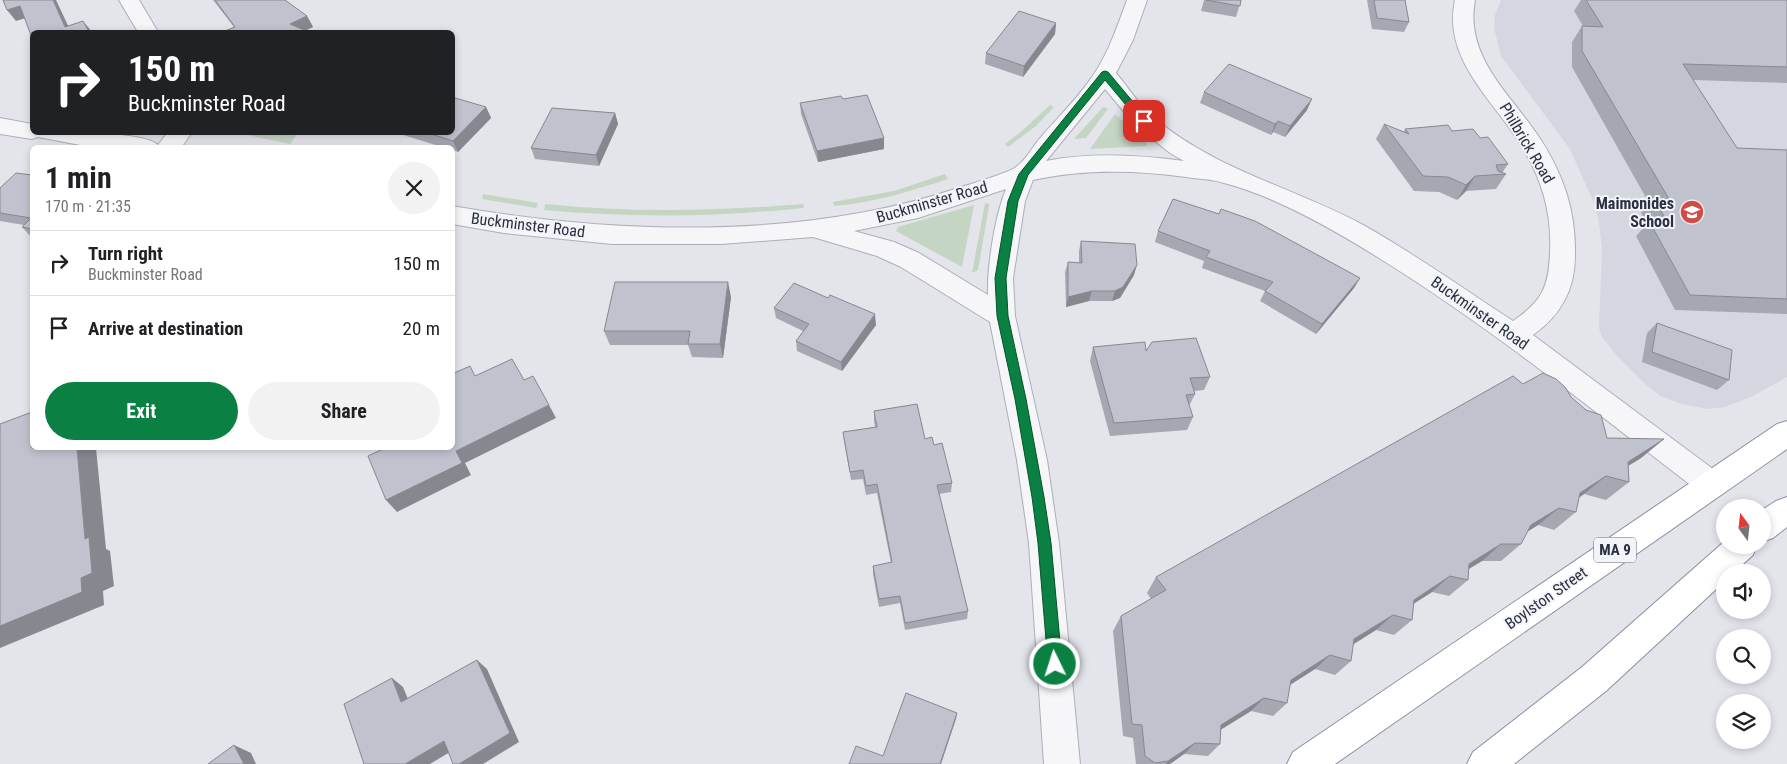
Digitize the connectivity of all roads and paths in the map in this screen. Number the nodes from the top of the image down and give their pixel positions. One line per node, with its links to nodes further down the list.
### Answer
1 (129, 0): 4 (street)
2 (1137, 0): 5 (street)
3 (1465, 0): 17 (street, Philbrick Road)
4 (147, 30)
5 (1105, 74): 12 (street); 13 (street, Buckminster Road)
6 (0, 126): 7 (street)
7 (30, 131)
8 (65, 135): 10 (street)
9 (179, 135): 11 (street)
10 (130, 145)
11 (170, 145)
12 (1024, 174): 13 (street, Buckminster Road); 15 (street, Buckminster Road); 16 (street)
13 (1227, 175): 17 (street, Buckminster Road)
14 (455, 216): 15 (street, Buckminster Road)
15 (814, 229): 16 (street, Buckminster Road)
16 (1002, 316): 23 (street)
17 (1513, 336): 19 (street, Buckminster Road)
18 (1787, 433): 19 (highway, Boylston Street / MA 9)
19 (1711, 484): 24 (highway, Boylston Street / MA 9)
20 (1787, 510): 21 (highway)
21 (1771, 522)
22 (1732, 554): 25 (highway)
23 (1062, 764)
24 (1305, 764)
25 (1485, 764)

